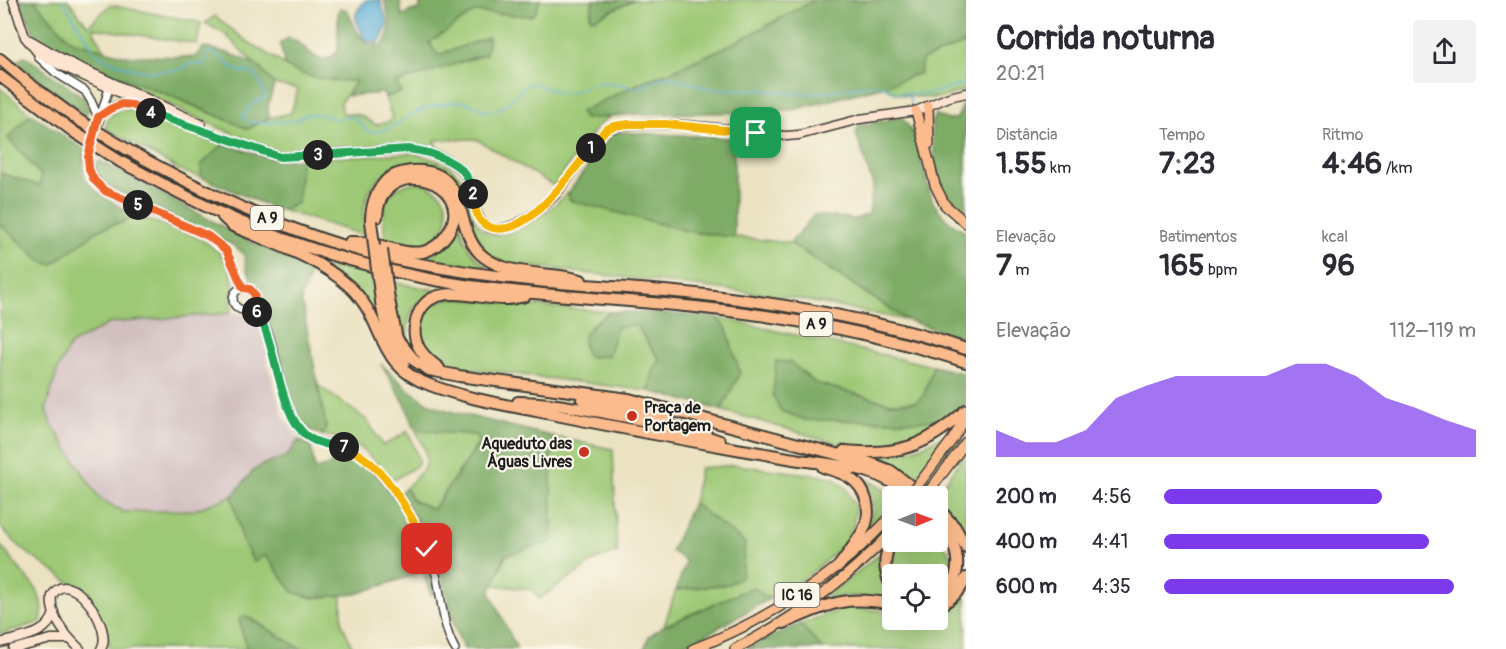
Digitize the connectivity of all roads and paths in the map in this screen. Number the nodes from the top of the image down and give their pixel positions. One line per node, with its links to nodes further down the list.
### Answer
1 (13, 0): 2 (main road)
2 (25, 37): 5 (main road); 9 (street)
3 (0, 59): 16 (highway, A 9, bridge)
4 (0, 76): 13 (highway, A 9, bridge)
5 (110, 85): 9 (street); 10 (main road); 11 (main road)
6 (966, 93): 7 (main road)
7 (928, 106): 8 (main road); 12 (highway)
8 (916, 111): 11 (main road); 12 (highway)
9 (98, 117): 10 (street); 18 (street)
10 (204, 131): 11 (main road)
11 (239, 142)
12 (929, 159): 15 (highway)
13 (216, 211): 19 (highway, A 9); 25 (highway)
14 (374, 222): 16 (highway); 17 (highway); 20 (highway, bridge)
15 (966, 223)
16 (333, 241): 17 (highway, A 9)
17 (602, 286): 22 (highway, A 9)
18 (243, 288): 21 (street); 21 (street)
19 (538, 294): 23 (highway, A 9); 24 (highway)
20 (385, 301): 24 (highway); 25 (highway)
21 (253, 306): 52 (street)
22 (966, 349)
23 (966, 363)
24 (459, 376): 29 (highway)
25 (414, 377): 30 (highway)
26 (966, 410): 29 (highway)
27 (966, 418): 33 (highway, bridge)
28 (966, 442): 34 (highway, bridge)
29 (824, 449): 32 (highway)
30 (802, 460): 31 (highway); 40 (highway)
31 (896, 486)
32 (911, 486)
33 (917, 486)
34 (933, 486)
35 (948, 519): 39 (highway)
36 (882, 527): 40 (highway)
37 (948, 533): 42 (highway)
38 (882, 541): 46 (highway)
39 (966, 547)
40 (839, 566): 53 (highway, IC 16)
41 (966, 578): 43 (highway)
42 (948, 591)
43 (948, 601)
44 (882, 602): 46 (highway)
45 (54, 612): 47 (main road); 48 (main road); 51 (main road)
46 (784, 623): 54 (highway, IC 16)
47 (69, 639): 49 (main road); 50 (main road)
48 (0, 643)
49 (13, 649)
50 (80, 649)
51 (104, 649)
52 (455, 649)
53 (693, 649)
54 (735, 649)

